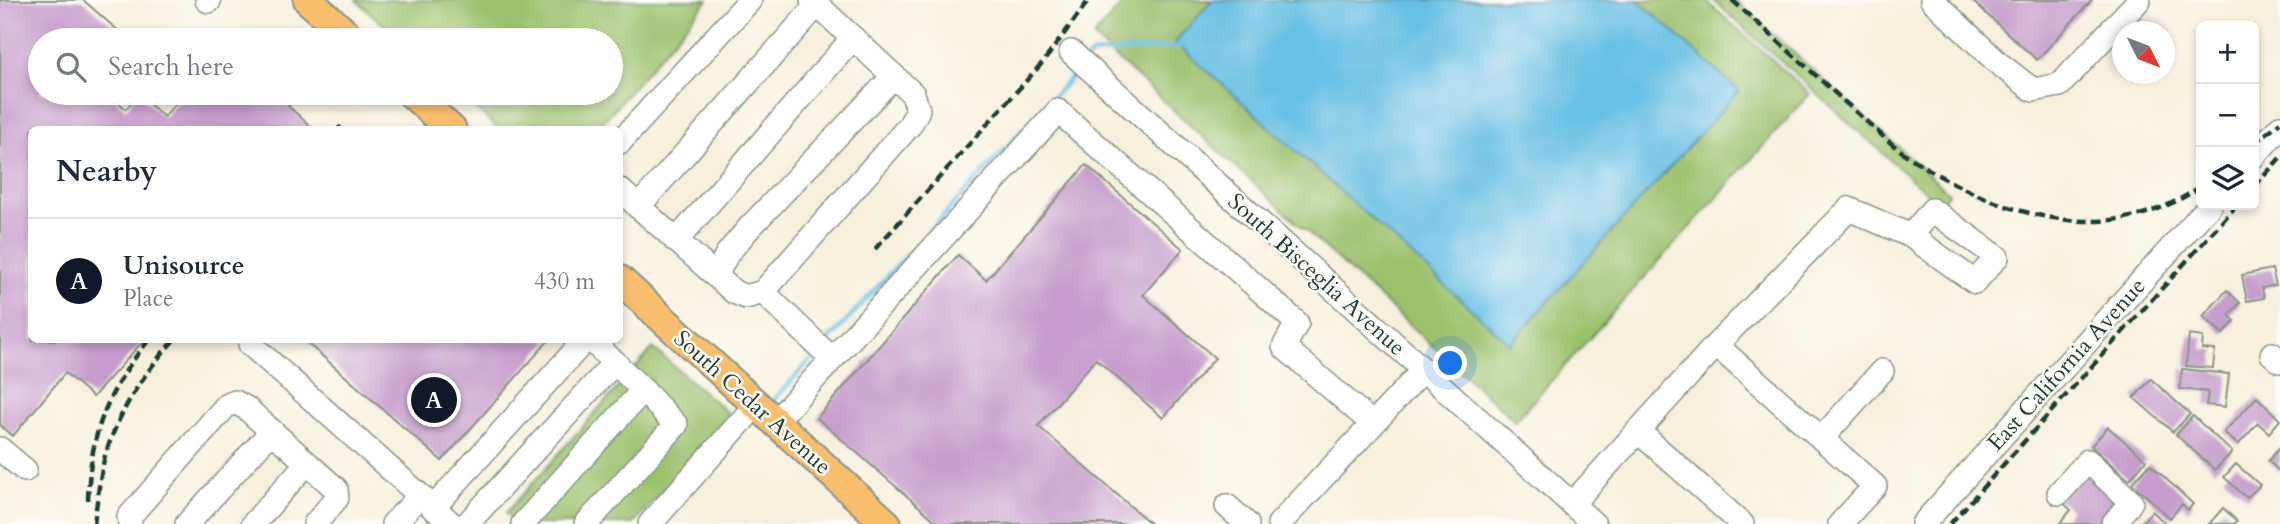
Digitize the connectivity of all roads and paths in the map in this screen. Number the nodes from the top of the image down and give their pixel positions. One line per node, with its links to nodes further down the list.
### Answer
1 (308, 0): 6 (main road)
2 (750, 0): 13 (street)
3 (1932, 0): 4 (street)
4 (2139, 0)
5 (814, 2): 7 (street); 16 (street)
6 (340, 28)
7 (853, 38): 9 (street); 19 (street)
8 (1070, 52): 29 (street, South Bisceglia Avenue)
9 (894, 76): 20 (street); 22 (street)
10 (424, 105): 11 (main road)
11 (448, 126)
12 (2280, 127): 14 (street)
13 (623, 139)
14 (2259, 150)
15 (623, 193): 16 (street)
16 (638, 207): 19 (street)
17 (2206, 210): 60 (street, East California Avenue)
18 (1911, 236): 26 (street)
19 (676, 240): 20 (street)
20 (716, 276): 22 (street)
21 (623, 290): 32 (main road, South Cedar Avenue)
22 (763, 292): 27 (street)
23 (582, 343): 41 (street)
24 (594, 343): 28 (street)
25 (250, 344): 41 (street)
26 (1716, 345): 35 (street); 36 (street)
27 (831, 358): 32 (street); 33 (street)
28 (615, 362): 31 (street); 50 (street)
29 (1423, 370): 33 (street); 42 (street, South Bisceglia Avenue)
30 (1882, 371): 36 (street)
31 (643, 390): 51 (street); 52 (street)
32 (766, 413): 53 (street); 54 (main road, South Cedar Avenue)
33 (1373, 424): 56 (street)
34 (272, 431): 38 (street); 44 (street); 45 (street)
35 (1638, 431): 42 (street); 58 (street)
36 (1822, 439): 59 (street)
37 (0, 450): 39 (street)
38 (307, 463): 46 (street); 47 (street)
39 (24, 470)
40 (2059, 493): 61 (street)
41 (426, 502): 48 (street); 49 (street)
42 (1572, 504): 57 (street, South Bisceglia Avenue)
43 (1227, 506): 55 (street)
44 (130, 524)
45 (187, 524)
46 (253, 524)
47 (315, 524)
48 (393, 524)
49 (452, 524)
50 (467, 524)
51 (523, 524)
52 (586, 524)
53 (650, 524)
54 (887, 524)
55 (1247, 524)
56 (1279, 524)
57 (1594, 524)
58 (1742, 524)
59 (1840, 524)
60 (1923, 524)
61 (2113, 524)

